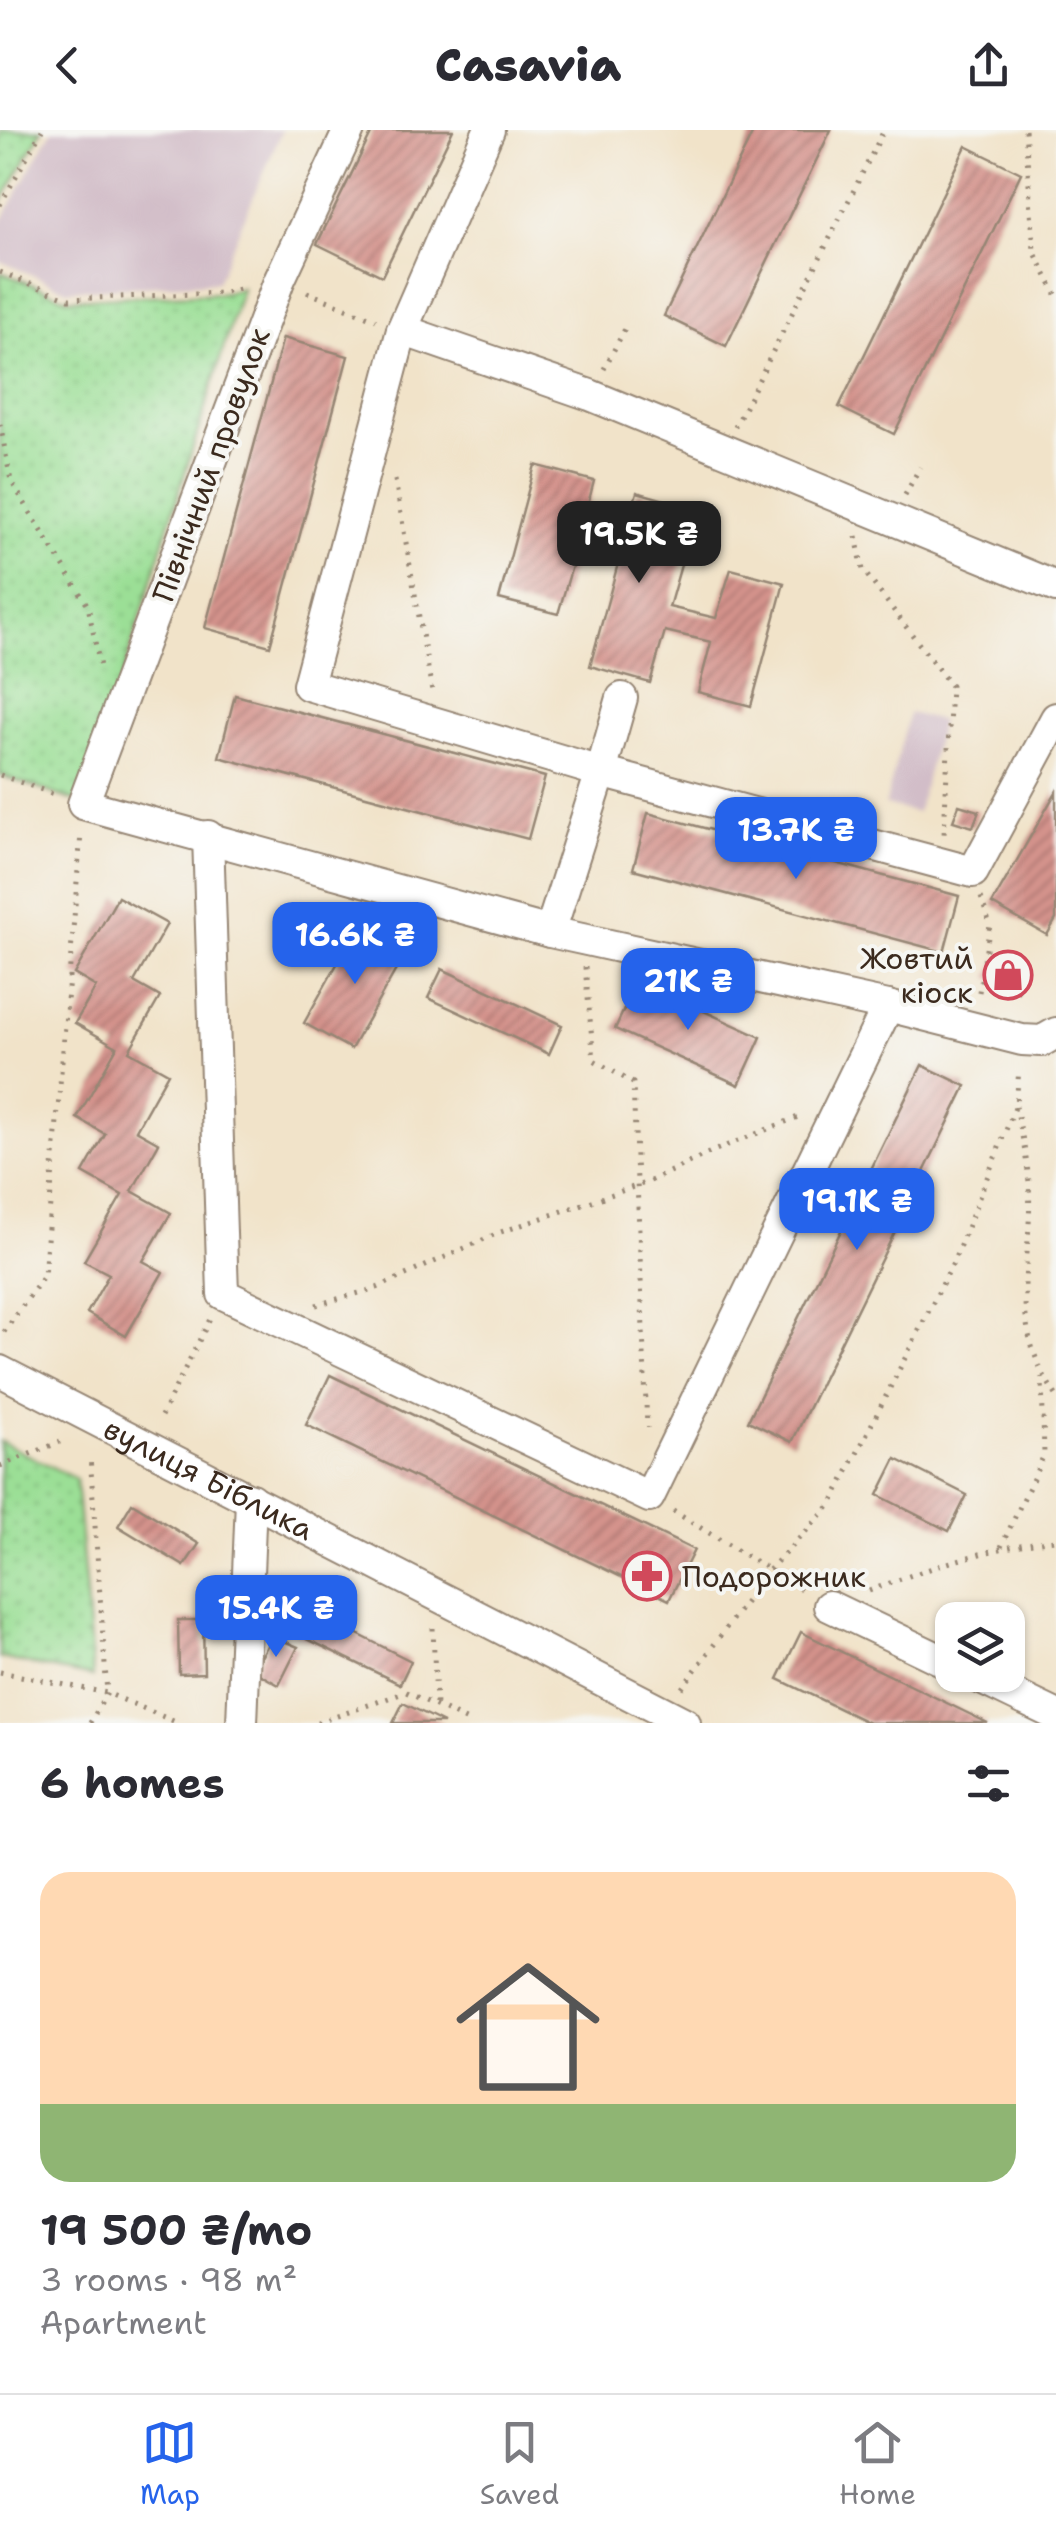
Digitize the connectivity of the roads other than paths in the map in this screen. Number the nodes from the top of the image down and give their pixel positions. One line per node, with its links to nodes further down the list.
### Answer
1 (349, 130): 8 (street, Північний провулок)
2 (489, 130): 3 (street)
3 (402, 330): 4 (street); 7 (street)
4 (1056, 586)
5 (622, 698): 7 (street)
6 (1056, 718): 7 (street)
7 (600, 772): 9 (street)
8 (208, 836): 9 (street); 10 (street)
9 (550, 932): 10 (street)
10 (888, 1006): 11 (street)
11 (1040, 1038)
12 (0, 1371): 13 (street, вулиця Біблика)
13 (251, 1500): 18 (street); 19 (street, вулиця Біблика)
14 (829, 1606): 15 (street)
15 (935, 1657)
16 (1009, 1692): 17 (street)
17 (1056, 1715)
18 (249, 1716)
19 (685, 1723)

